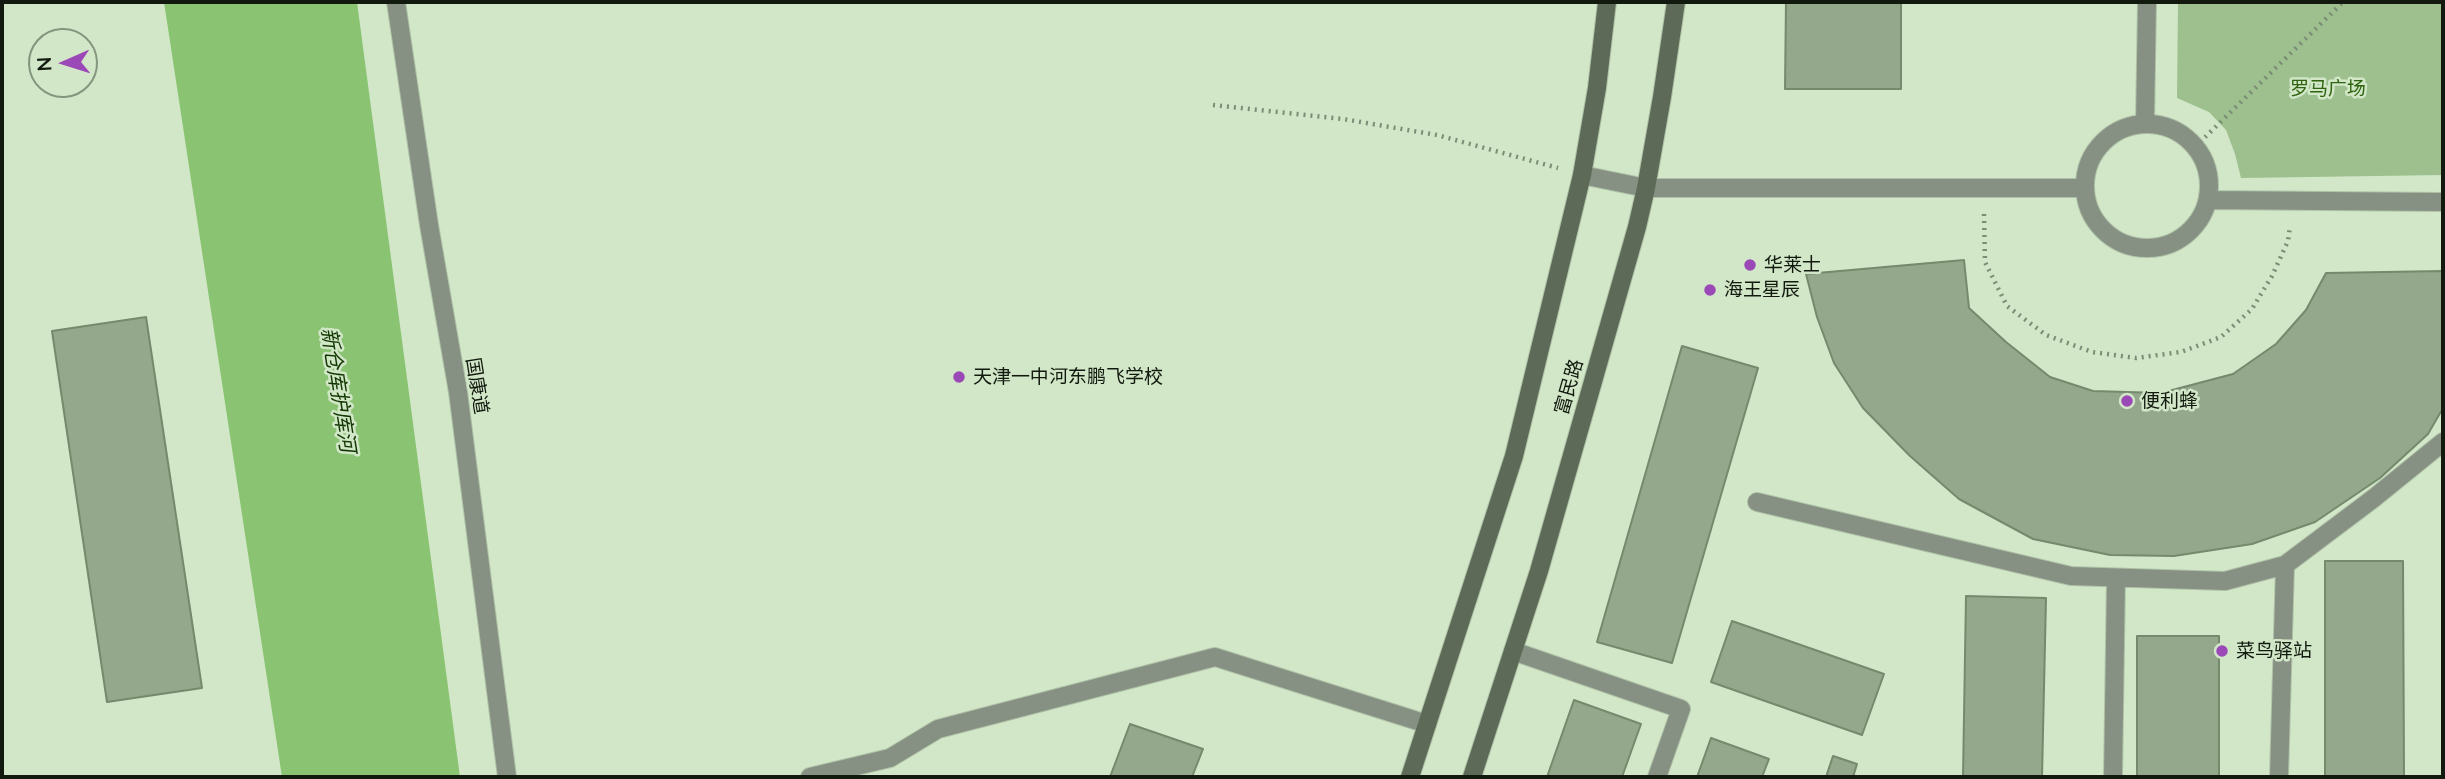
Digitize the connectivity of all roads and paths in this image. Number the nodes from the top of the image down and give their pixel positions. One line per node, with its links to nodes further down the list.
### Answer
1 (396, 2): 22 (street, 国康道)
2 (1607, 2): 9 (main road, 富民路)
3 (1676, 2): 10 (main road, 富民路)
4 (2147, 2): 7 (street)
5 (2343, 2): 8 (path)
6 (1213, 105): 9 (path)
7 (2145, 123): 8 (street); 11 (street)
8 (2195, 146): 13 (street)
9 (1582, 174): 10 (street); 21 (main road, 富民路)
10 (1646, 188): 12 (street); 20 (main road, 富民路)
11 (2085, 188): 12 (street); 13 (street)
12 (1983, 189): 14 (path)
13 (2207, 200): 14 (street)
14 (2293, 201): 15 (street)
15 (2443, 202)
16 (2443, 442): 18 (street)
17 (1757, 502): 19 (street)
18 (2285, 565): 19 (street); 28 (street)
19 (2116, 578): 27 (street)
20 (1513, 651): 25 (main road, 富民路); 26 (street)
21 (1427, 724): 23 (street); 24 (main road, 富民路)
22 (507, 777)
23 (810, 777)
24 (1410, 777)
25 (1472, 777)
26 (1657, 777)
27 (2113, 777)
28 (2279, 777)

